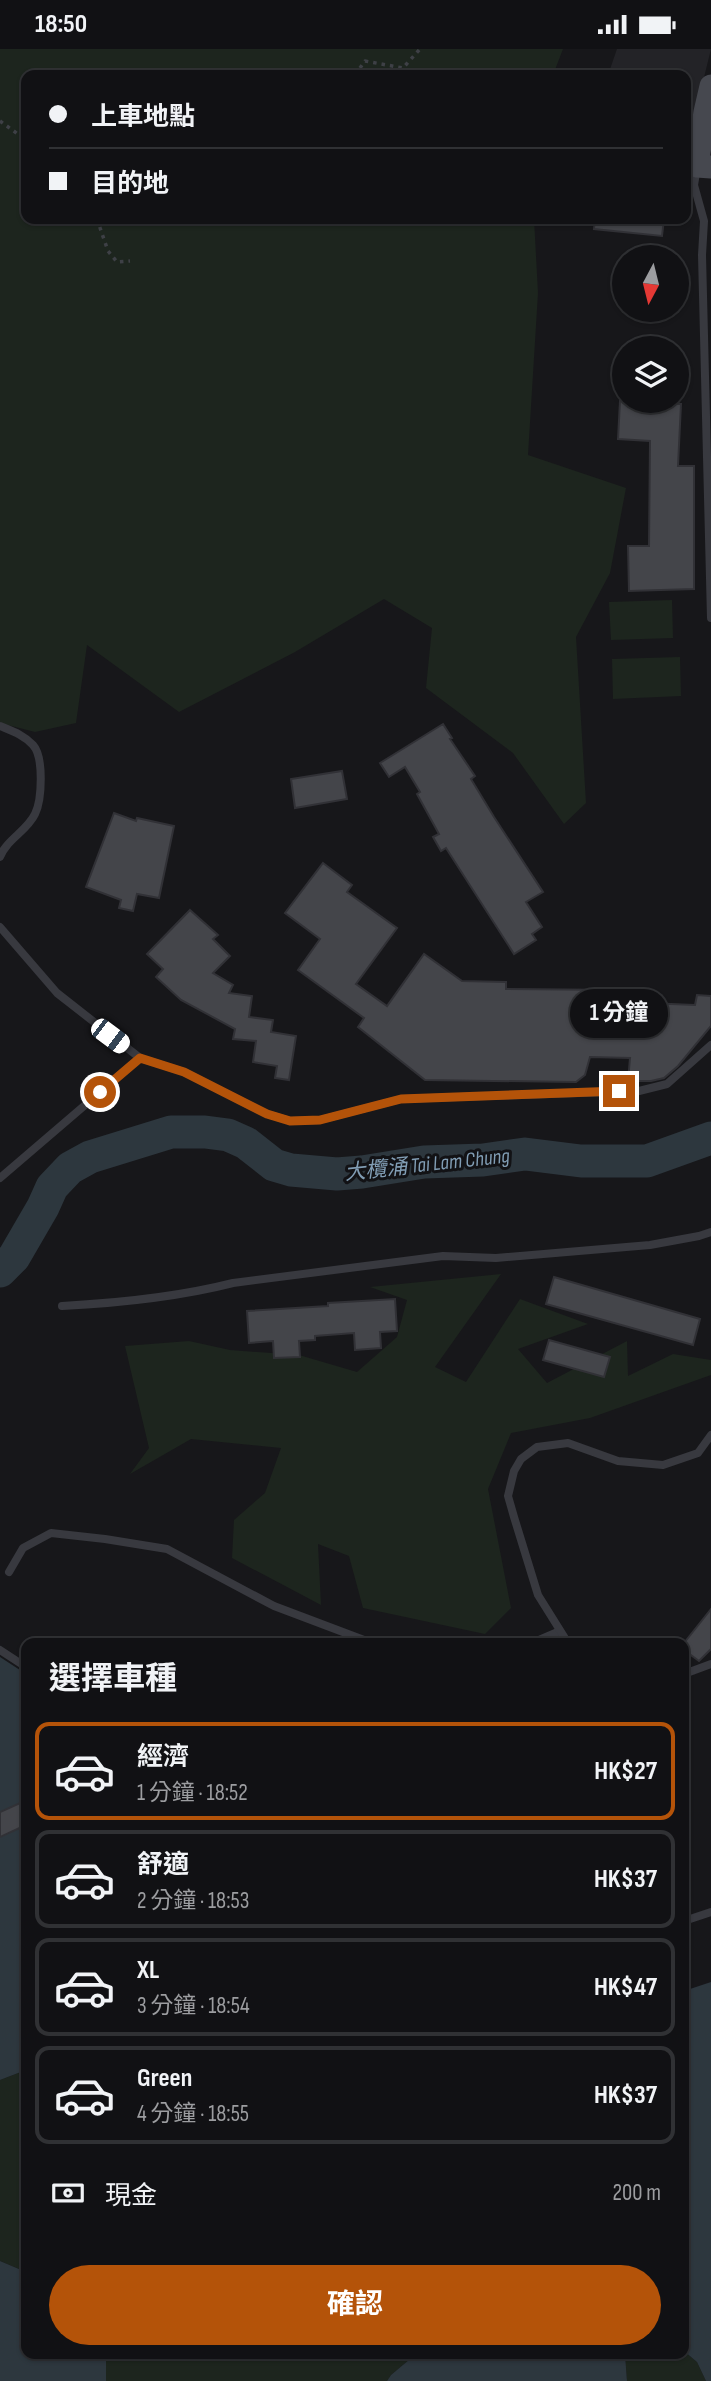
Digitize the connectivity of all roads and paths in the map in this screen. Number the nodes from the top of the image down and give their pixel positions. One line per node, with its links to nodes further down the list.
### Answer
1 (420, 49): 2 (path)
2 (359, 70)
3 (711, 86): 6 (street)
4 (0, 121): 5 (path)
5 (21, 136)
6 (704, 166): 8 (lane)
7 (99, 224): 9 (path)
8 (707, 255): 10 (lane)
9 (130, 261)
10 (711, 618)
11 (0, 726): 12 (lane)
12 (0, 857)
13 (0, 927): 15 (lane)
14 (711, 1045): 15 (lane)
15 (140, 1058): 16 (lane)
16 (0, 1178)
17 (711, 1232): 18 (lane)
18 (62, 1306)
19 (711, 1435): 21 (lane)
20 (9, 1572): 22 (lane)
21 (560, 1632): 23 (lane); 24 (lane)
22 (359, 1638)
23 (545, 1638)
24 (564, 1638)
25 (0, 1650): 26 (lane)
26 (21, 1664)
27 (711, 1664): 28 (lane)
28 (689, 1672)
29 (711, 1912): 30 (lane)
30 (689, 1919)

